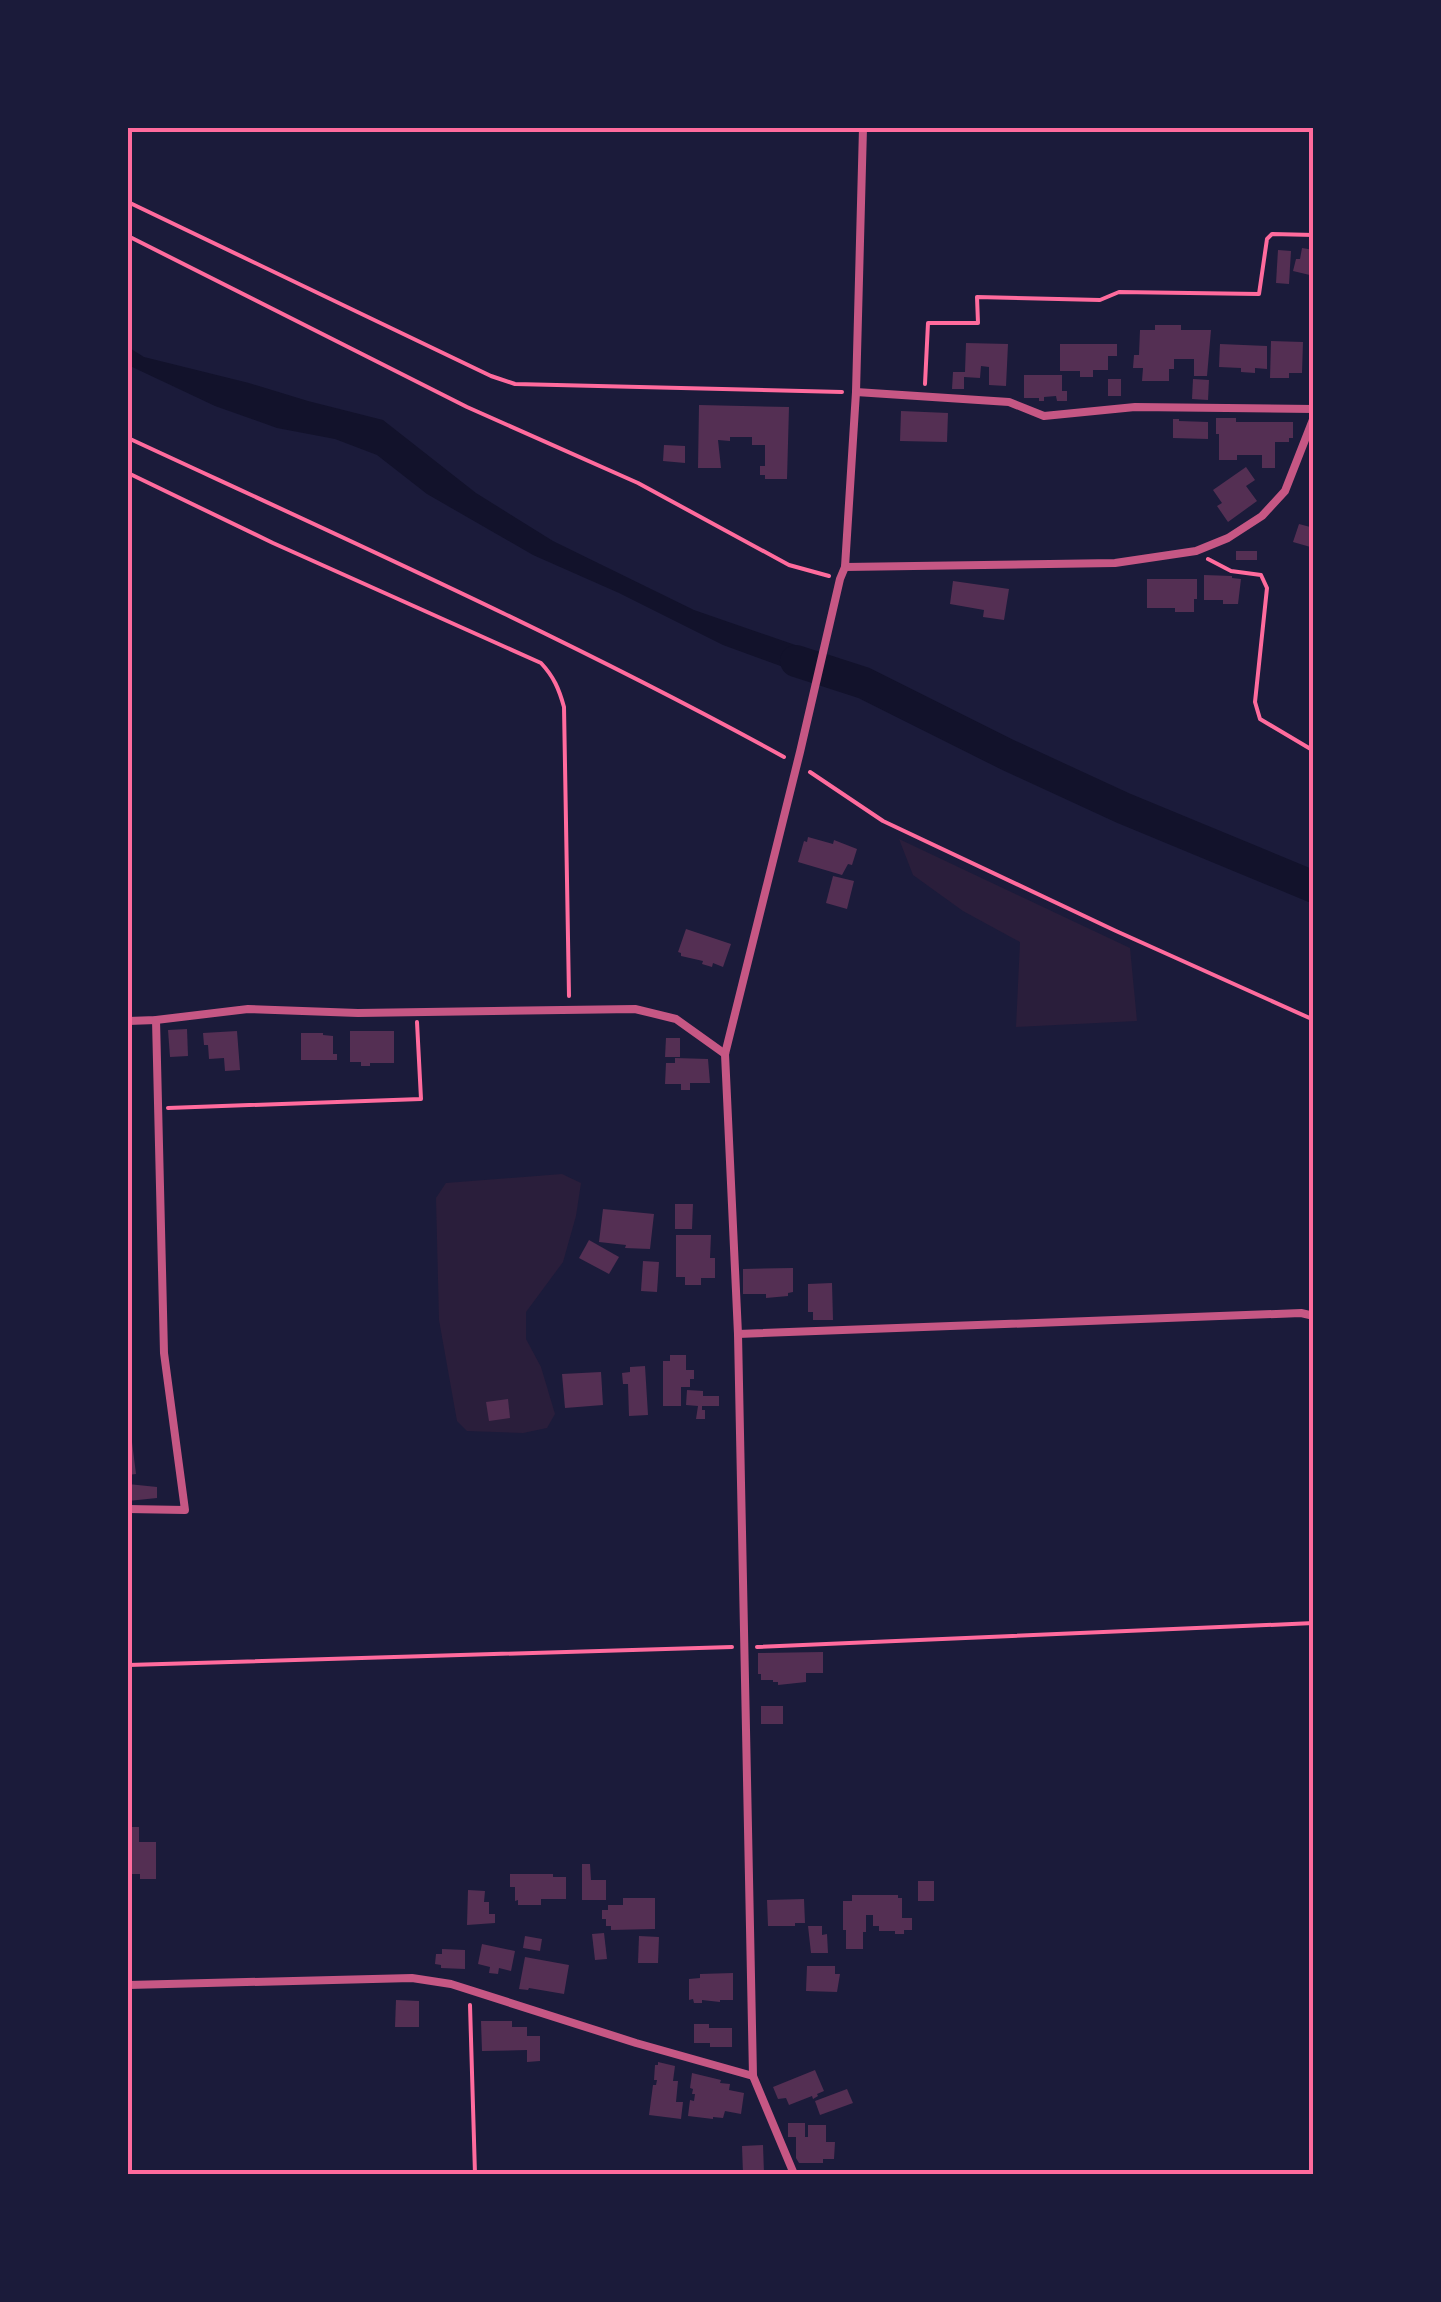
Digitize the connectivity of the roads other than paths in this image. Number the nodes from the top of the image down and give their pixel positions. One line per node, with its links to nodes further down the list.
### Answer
1 (863, 128): 2 (street)
2 (856, 392): 3 (street); 4 (street)
3 (1314, 413): 4 (street)
4 (845, 568): 7 (street)
5 (156, 1020): 6 (street); 7 (street); 10 (street)
6 (128, 1021)
7 (725, 1054): 9 (street)
8 (1314, 1316): 9 (street)
9 (738, 1334): 12 (street)
10 (128, 1508)
11 (128, 1985): 12 (street)
12 (752, 2076): 13 (street)
13 (794, 2174)

